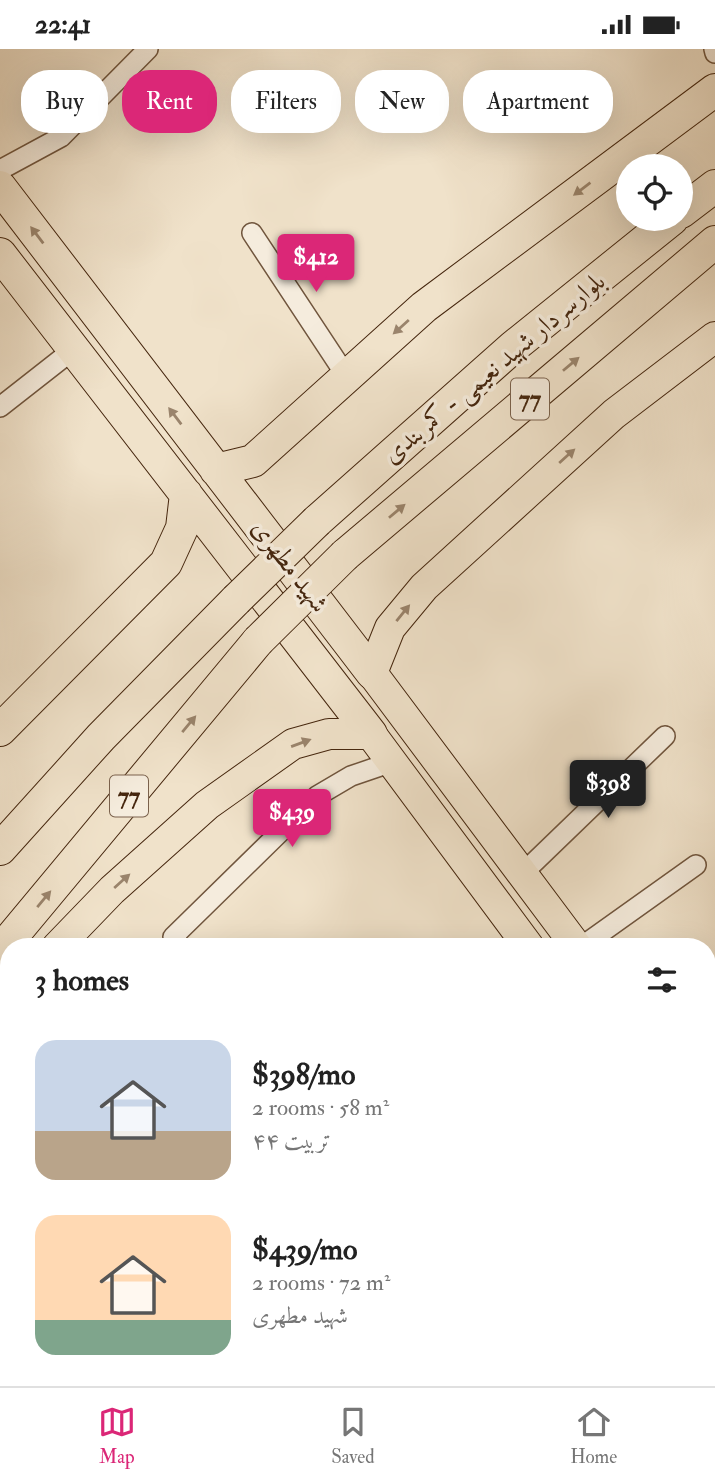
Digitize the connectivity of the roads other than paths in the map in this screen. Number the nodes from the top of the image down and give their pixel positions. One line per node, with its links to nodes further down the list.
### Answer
1 (143, 51): 3 (street)
2 (715, 90): 13 (highway, one-way to 13)
3 (0, 170)
4 (715, 185): 6 (highway)
5 (0, 187): 15 (highway, شهید مطهری, one-way to 5)
6 (693, 202)
7 (657, 231): 22 (highway, بلوارسردار شهید نعیمی - کمربندی / 77, bridge)
8 (252, 233): 13 (street)
9 (715, 242): 25 (highway, بلوارسردار شهید نعیمی - کمربندی / 77, one-way to 9, bridge)
10 (0, 254): 12 (highway, شهید مطهری)
11 (715, 337): 17 (main road, one-way to 11)
12 (74, 349): 14 (street); 16 (highway, شهید مطهری)
13 (347, 377): 15 (highway)
14 (0, 407)
15 (216, 470): 17 (highway, شهید مطهری)
16 (186, 494): 18 (highway); 19 (highway, شهید مطهری)
17 (372, 673): 24 (main road, شهید مطهری)
18 (0, 730)
19 (371, 734): 21 (main road, شهید مطهری); 26 (main road, one-way to 19)
20 (665, 736): 24 (street)
21 (392, 762): 27 (street); 28 (main road, شهید مطهری)
22 (0, 849)
23 (696, 865): 30 (street)
24 (522, 874): 29 (main road, شهید مطهری)
25 (11, 938)
26 (66, 938)
27 (174, 938)
28 (522, 938)
29 (572, 938)
30 (592, 938)

